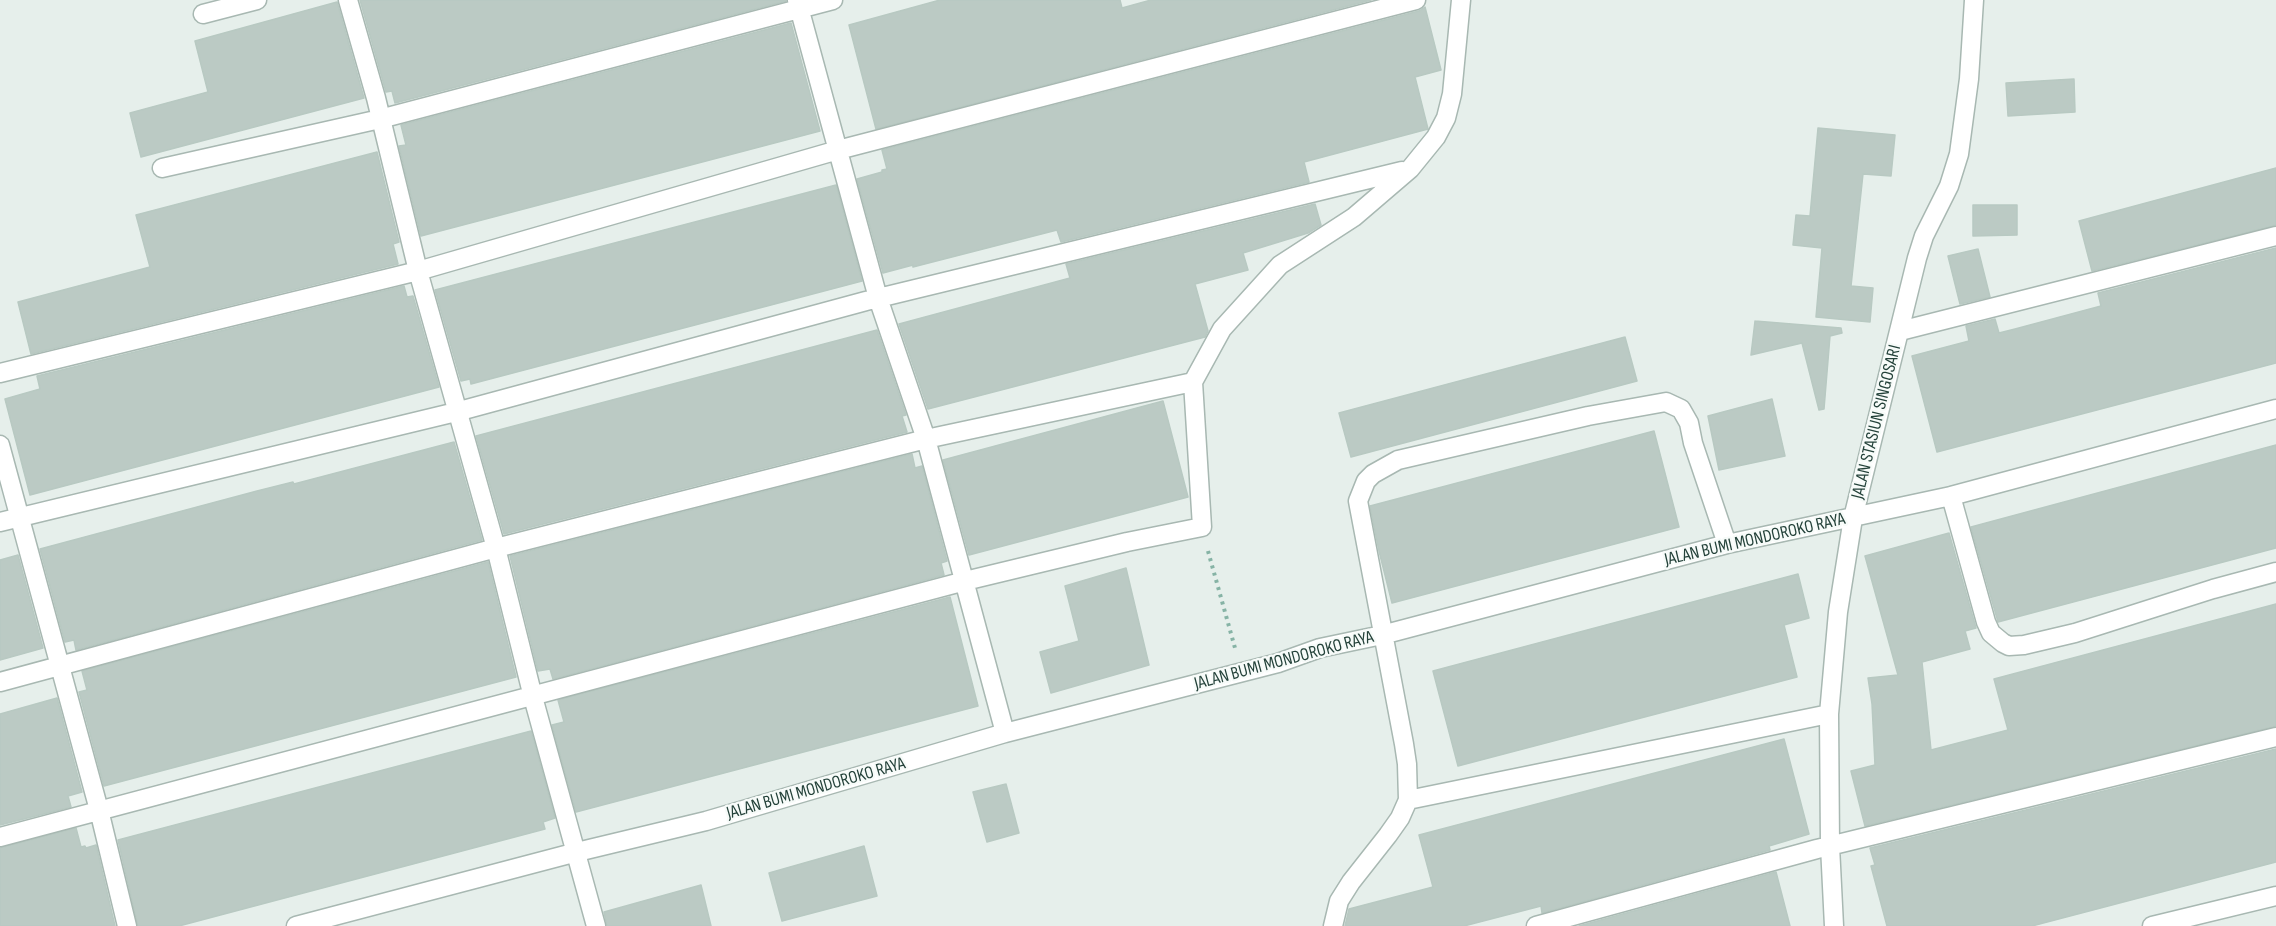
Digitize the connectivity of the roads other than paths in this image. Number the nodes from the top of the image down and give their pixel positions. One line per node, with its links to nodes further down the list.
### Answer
1 (258, 0): 8 (street)
2 (348, 0): 9 (street)
3 (833, 0): 7 (street)
4 (1416, 0): 10 (street)
5 (1461, 0): 12 (street)
6 (1974, 0): 16 (street, JALAN STASIUN SINGOSARI)
7 (798, 4): 9 (street); 10 (street)
8 (203, 14)
9 (380, 119): 11 (street); 14 (street)
10 (838, 150): 14 (street); 15 (street)
11 (162, 168)
12 (1410, 169): 15 (street); 18 (street)
13 (2276, 236): 16 (street)
14 (418, 271): 17 (street); 20 (street)
15 (878, 298): 20 (street); 21 (street)
16 (1900, 331): 25 (street, JALAN STASIUN SINGOSARI)
17 (0, 373)
18 (1193, 382): 21 (street); 30 (street)
19 (2276, 409): 23 (street, JALAN BUMI MONDOROKO RAYA)
20 (456, 412): 24 (street); 28 (street)
21 (926, 439): 28 (street); 30 (street)
22 (0, 445): 24 (street)
23 (1951, 496): 25 (street, JALAN BUMI MONDOROKO RAYA); 29 (street)
24 (18, 517): 26 (street); 32 (street)
25 (1853, 518): 27 (street, JALAN BUMI MONDOROKO RAYA); 35 (street, JALAN STASIUN SINGOSARI)
26 (0, 522)
27 (1728, 544): 31 (street, JALAN BUMI MONDOROKO RAYA); 31 (street)
28 (496, 548): 32 (street); 34 (street)
29 (2276, 572)
30 (966, 581): 34 (street); 36 (street)
31 (1382, 635): 36 (street, JALAN BUMI MONDOROKO RAYA); 38 (street)
32 (61, 666): 33 (street); 39 (street)
33 (0, 682)
34 (533, 697): 39 (street); 42 (street)
35 (1829, 714): 38 (street); 41 (street, JALAN STASIUN SINGOSARI)
36 (1005, 733): 42 (street, JALAN BUMI MONDOROKO RAYA)
37 (2276, 736): 41 (street)
38 (1408, 800): 47 (street)
39 (99, 810): 40 (street); 44 (street)
40 (0, 837)
41 (1830, 846): 48 (street); 49 (street, JALAN STASIUN SINGOSARI)
42 (577, 852): 45 (street, JALAN BUMI MONDOROKO RAYA); 46 (street)
43 (2276, 896): 50 (street)
44 (127, 926)
45 (296, 926)
46 (596, 926)
47 (1333, 926)
48 (1536, 926)
49 (1834, 926)
50 (2152, 926)

